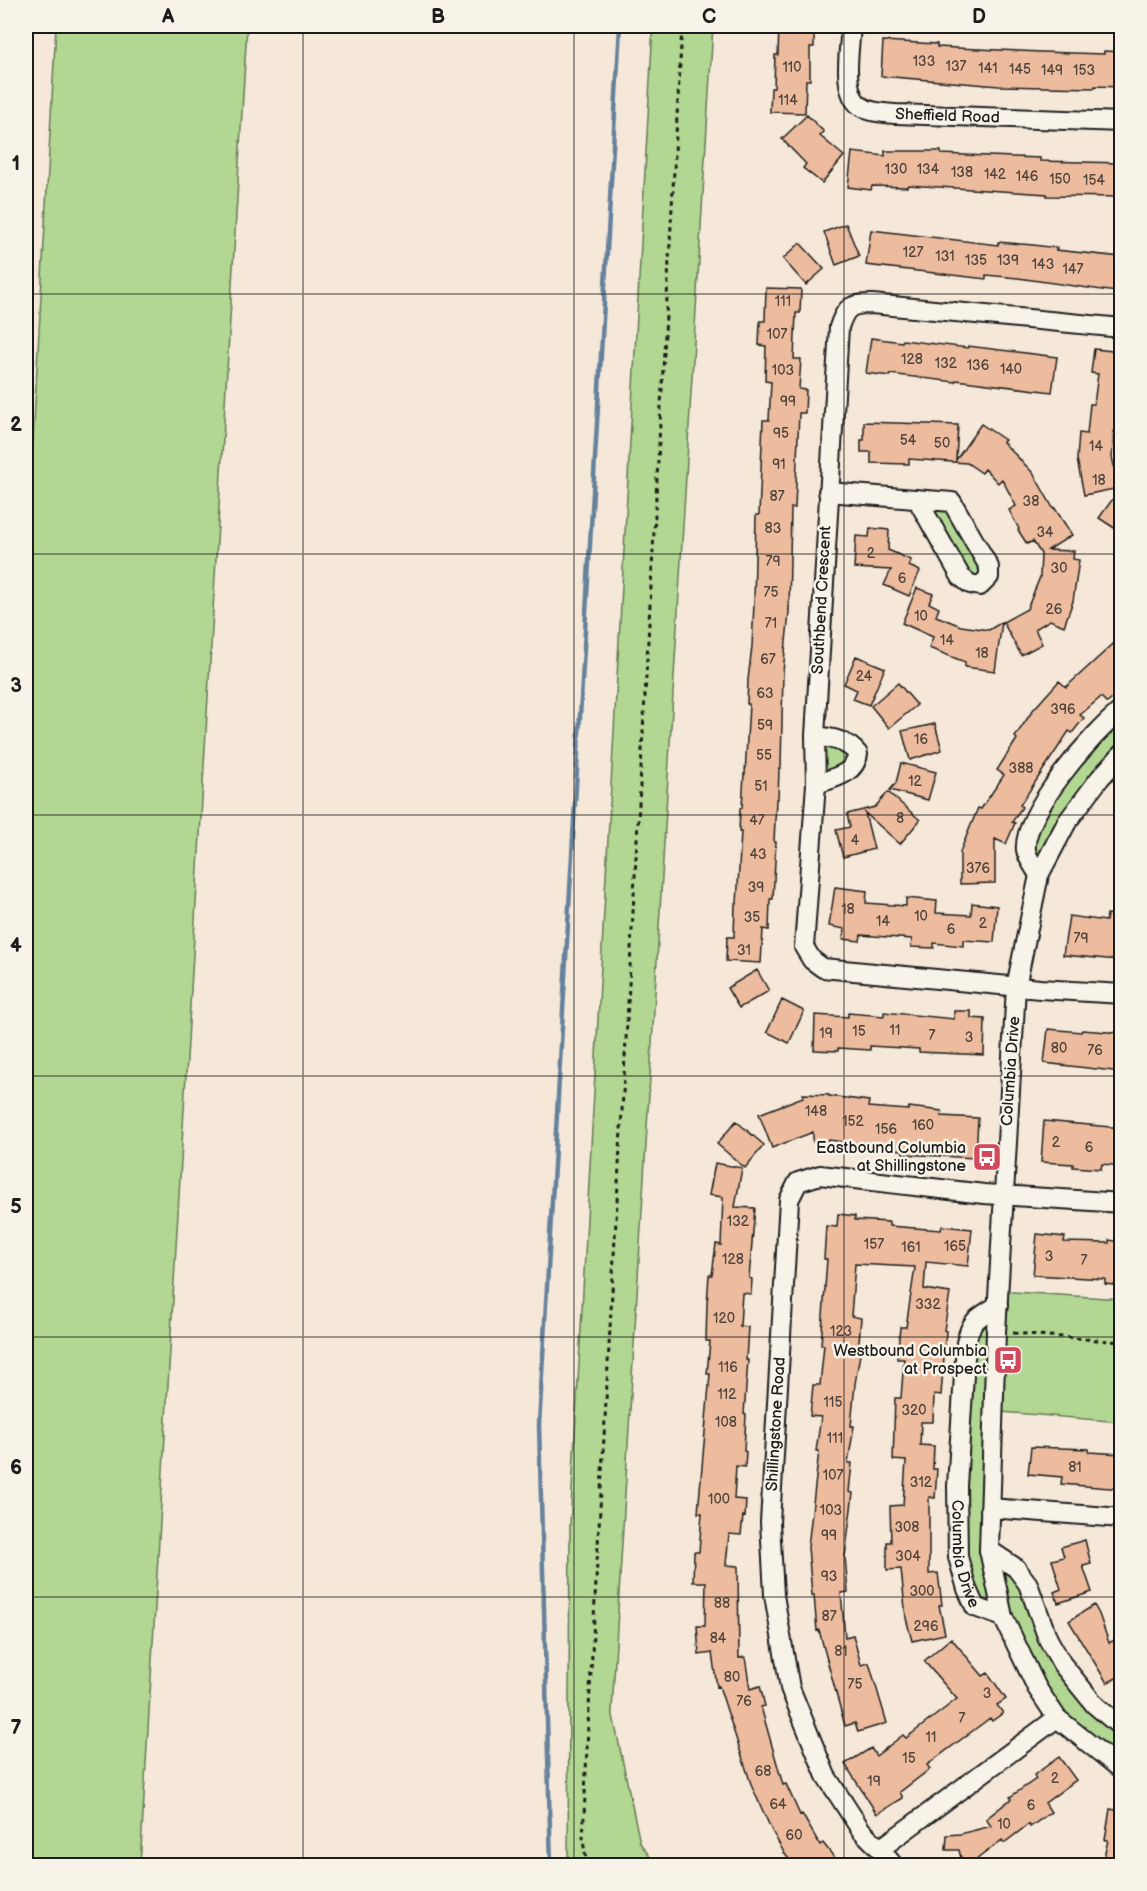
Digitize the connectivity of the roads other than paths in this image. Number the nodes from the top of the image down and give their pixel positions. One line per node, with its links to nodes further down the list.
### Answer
1 (851, 26): 2 (street, Sheffield Road)
2 (1122, 122)
3 (1122, 328): 4 (street, Southbend Crescent)
4 (828, 492): 5 (street); 7 (street, Southbend Crescent)
5 (917, 499): 5 (street)
6 (1122, 710): 10 (street)
7 (815, 736): 9 (street, Southbend Crescent); 9 (street)
8 (1122, 754): 10 (street, Columbia Drive)
9 (816, 784): 11 (street, Southbend Crescent)
10 (1039, 875): 11 (street, Columbia Drive)
11 (1016, 987): 12 (street, Southbend Crescent); 13 (street, Columbia Drive)
12 (1122, 994)
13 (1004, 1196): 14 (street, Shillingstone Road); 15 (street, Columbia Drive); 23 (street, Shillingstone Road)
14 (1122, 1203)
15 (998, 1305): 16 (street, Columbia Drive); 19 (street, Columbia Drive)
16 (990, 1508): 17 (street); 18 (street, Columbia Drive)
17 (1122, 1518)
18 (989, 1550): 19 (street, Columbia Drive); 21 (street, Columbia Drive)
19 (1003, 1617): 20 (street, Columbia Drive)
20 (1056, 1718): 22 (street, Columbia Drive); 23 (street)
21 (1122, 1728)
22 (1122, 1770)
23 (880, 1849): 24 (street, Shillingstone Road)
24 (894, 1866)

